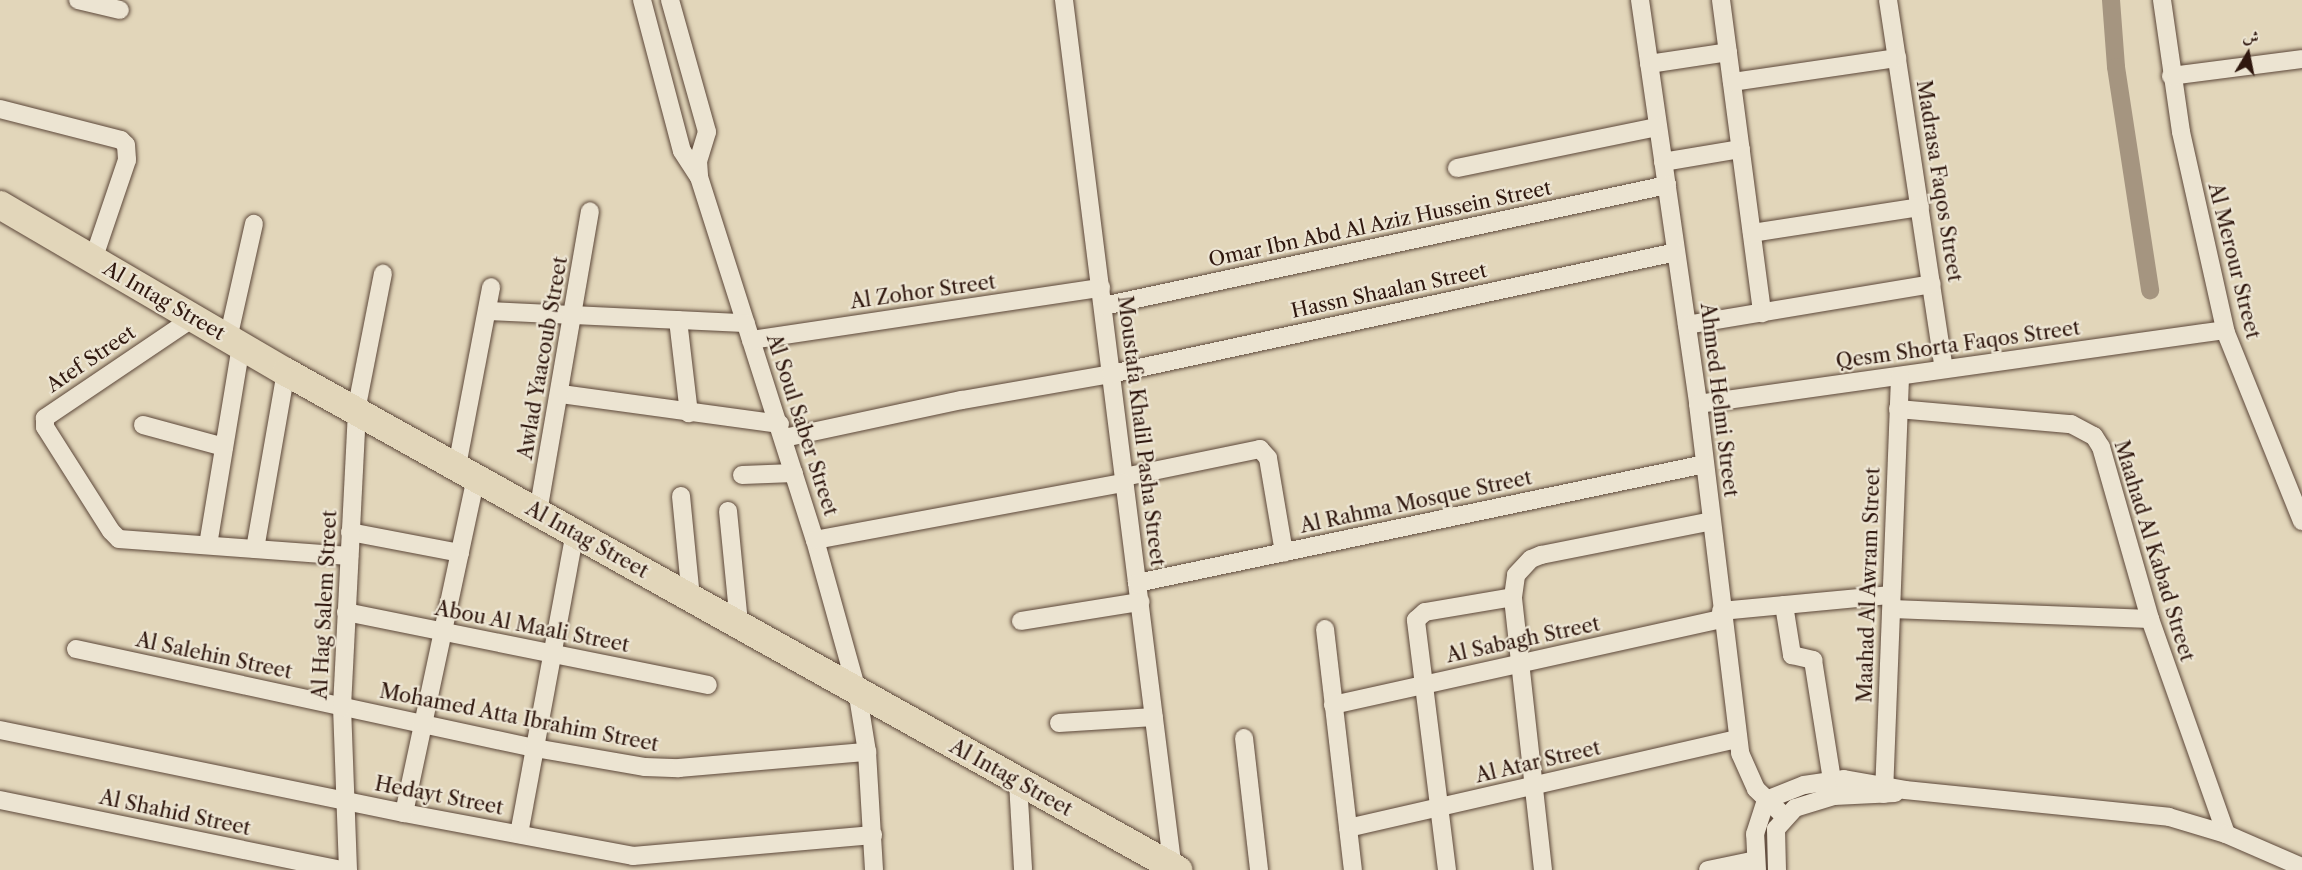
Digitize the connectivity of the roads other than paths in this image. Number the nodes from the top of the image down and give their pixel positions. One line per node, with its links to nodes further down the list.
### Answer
1 (78, 0): 9 (street)
2 (642, 0): 21 (street, Al Soul Saber Street)
3 (670, 0): 21 (street, Al Soul Saber Street)
4 (1064, 0): 33 (street, Moustafa Khalil Pasha Street)
5 (1640, 0): 13 (street, Ahmed Helmi Street)
6 (1721, 0): 10 (street)
7 (1888, 0): 11 (street, Madrasa Faqos Street)
8 (2162, 0): 14 (street, Al Merour Street)
9 (120, 10)
10 (1728, 52): 13 (street); 15 (street)
11 (1897, 58): 15 (street); 24 (street, Madrasa Faqos Street)
12 (2302, 59): 14 (street)
13 (1649, 64): 17 (street, Ahmed Helmi Street)
14 (2171, 76): 40 (street, Al Merour Street)
15 (1732, 82): 18 (street)
16 (0, 109): 29 (street)
17 (1656, 127): 19 (street, Ahmed Helmi Street); 20 (street)
18 (1741, 149): 19 (street); 27 (street)
19 (1663, 162): 22 (street, Ahmed Helmi Street)
20 (1457, 168)
21 (699, 177): 41 (street, Al Soul Saber Street)
22 (1666, 185): 28 (street, Ahmed Helmi Street); 33 (street, Omar Ibn Abd Al Aziz Hussein Street)
23 (0, 205): 29 (main road, Al Intag Street)
24 (1920, 207): 27 (street); 31 (street, Madrasa Faqos Street)
25 (590, 211): 36 (street, Awlad Yaacoub Street)
26 (254, 224): 42 (street)
27 (1752, 233): 35 (street)
28 (1676, 252): 39 (street, Ahmed Helmi Street); 45 (street, Hassn Shaalan Street)
29 (93, 260): 37 (main road, Al Intag Street)
30 (383, 273): 50 (street, Al Hag Salem Street)
31 (1932, 284): 35 (street); 43 (street, Madrasa Faqos Street)
32 (491, 287): 34 (street)
33 (1102, 297): 41 (street, Al Zohor Street); 45 (street, Moustafa Khalil Pasha Street)
34 (487, 311): 36 (street, Al Zohor Street); 56 (street)
35 (1762, 313): 39 (street)
36 (575, 315): 38 (street, Al Zohor Street); 47 (street, Awlad Yaacoub Street)
37 (193, 318): 42 (main road, Al Intag Street); 68 (street, Atef Street)
38 (678, 320): 41 (street, Al Zohor Street); 51 (street)
39 (1687, 325): 48 (street, Ahmed Helmi Street)
40 (2225, 330): 43 (street, Qesm Shorta Faqos Street); 64 (street, Al Merour Street)
41 (749, 332): 53 (street, Al Soul Saber Street)
42 (235, 342): 44 (main road, Al Intag Street); 54 (street)
43 (1944, 369): 46 (street, Qesm Shorta Faqos Street)
44 (286, 372): 50 (main road, Al Intag Street); 69 (street)
45 (1111, 374): 53 (street, Hassn Shaalan Street); 59 (street, Moustafa Khalil Pasha Street)
46 (1900, 376): 48 (street, Qesm Shorta Faqos Street); 49 (street, Maahad Al Awram Street)
47 (561, 394): 51 (street, Hassn Shaalan Street); 62 (street, Awlad Yaacoub Street)
48 (1698, 404): 55 (street, Ahmed Helmi Street)
49 (1898, 409): 77 (street, Maahad Al Awram Street); 81 (street, Maahad Al Kabad Street)
50 (356, 411): 56 (main road, Al Intag Street); 65 (street, Al Hag Salem Street)
51 (689, 413): 53 (street, Hassn Shaalan Street)
52 (143, 425): 54 (street)
53 (782, 431): 57 (street, Al Soul Saber Street)
54 (224, 447): 68 (street)
55 (1705, 464): 63 (street, Ahmed Helmi Street); 71 (street, Al Rahma Mosque Street)
56 (466, 472): 62 (main road, Al Intag Street); 70 (street)
57 (794, 473): 58 (street); 67 (street, Al Soul Saber Street)
58 (742, 475)
59 (1124, 480): 67 (street); 71 (street); 73 (street, Moustafa Khalil Pasha Street)
60 (681, 496): 75 (street)
61 (728, 511): 83 (street)
62 (538, 513): 66 (main road, Al Intag Street)
63 (1712, 521): 74 (street); 80 (street, Ahmed Helmi Street)
64 (2302, 521)
65 (350, 532): 70 (street); 72 (street, Al Hag Salem Street)
66 (574, 533): 75 (main road, Al Intag Street); 87 (street)
67 (815, 540): 91 (street, Al Soul Saber Street)
68 (208, 545): 69 (street)
69 (255, 549): 72 (street)
70 (460, 553): 85 (street)
71 (1284, 553): 73 (street, Al Rahma Mosque Street)
72 (349, 556): 79 (street, Al Hag Salem Street)
73 (1137, 583): 76 (street, Moustafa Khalil Pasha Street)
74 (1513, 597): 88 (street); 90 (street)
75 (691, 598): 83 (main road, Al Intag Street)
76 (1140, 602): 82 (street); 94 (street, Moustafa Khalil Pasha Street)
77 (1892, 602): 78 (street, Al Sabagh Street); 81 (street, Al Sabagh Street); 105 (street, Maahad Al Awram Street)
78 (1784, 605): 80 (street, Al Sabagh Street); 102 (street)
79 (346, 612): 85 (street, Abou Al Maali Street); 93 (street, Al Hag Salem Street)
80 (1721, 615): 88 (street, Al Sabagh Street); 99 (street, Ahmed Helmi Street)
81 (2150, 619): 114 (street, Maahad Al Kabad Street)
82 (1021, 621)
83 (738, 624): 91 (main road, Al Intag Street)
84 (1325, 630): 92 (street)
85 (443, 632): 87 (street, Abou Al Maali Street); 96 (street)
86 (76, 649): 93 (street, Al Salehin Street)
87 (552, 654): 89 (street, Abou Al Maali Street); 100 (street)
88 (1520, 663): 90 (street, Al Sabagh Street); 104 (street)
89 (708, 685)
90 (1423, 685): 92 (street, Al Sabagh Street); 109 (street)
91 (856, 690): 101 (street, Al Soul Saber Street); 103 (main road, Al Intag Street)
92 (1333, 705): 112 (street)
93 (342, 707): 96 (street, Mohamed Atta Ibrahim Street); 108 (street, Al Hag Salem Street)
94 (1154, 717): 95 (street); 119 (street, Moustafa Khalil Pasha Street)
95 (1059, 723)
96 (423, 724): 100 (street, Mohamed Atta Ibrahim Street); 110 (street)
97 (0, 730): 108 (street, Hedayt Street)
98 (1244, 738): 124 (street)
99 (1738, 739): 104 (street, Al Atar Street); 107 (street, Ahmed Helmi Street)
100 (535, 748): 101 (street, Mohamed Atta Ibrahim Street); 113 (street)
101 (867, 752): 115 (street, Al Soul Saber Street)
102 (1832, 780): 105 (street); 107 (street)
103 (1018, 782): 119 (main road, Al Intag Street); 123 (street)
104 (1534, 786): 109 (street, Al Atar Street); 127 (street)
105 (1885, 789): 111 (street); 114 (street)
106 (0, 800): 120 (street, Al Shahid Street)
107 (1766, 800): 111 (street, Ahmed Helmi Street); 117 (street)
108 (345, 801): 110 (street, Hedayt Street); 121 (street, Al Hag Salem Street)
109 (1439, 807): 112 (street, Al Atar Street); 126 (street)
110 (404, 813): 113 (street, Hedayt Street)
111 (1784, 816): 129 (street)
112 (1348, 828): 125 (street)
113 (519, 834): 116 (street, Hedayt Street)
114 (2226, 834): 118 (street)
115 (873, 835): 116 (street, Hedayt Street); 122 (street, Al Soul Saber Street)
116 (634, 863)
117 (1756, 865): 128 (street)
118 (2302, 867)
119 (1175, 869)
120 (342, 870)
121 (348, 870)
122 (874, 870)
123 (1023, 870)
124 (1259, 870)
125 (1353, 870)
126 (1447, 870)
127 (1543, 870)
128 (1708, 870)
129 (1777, 870)

